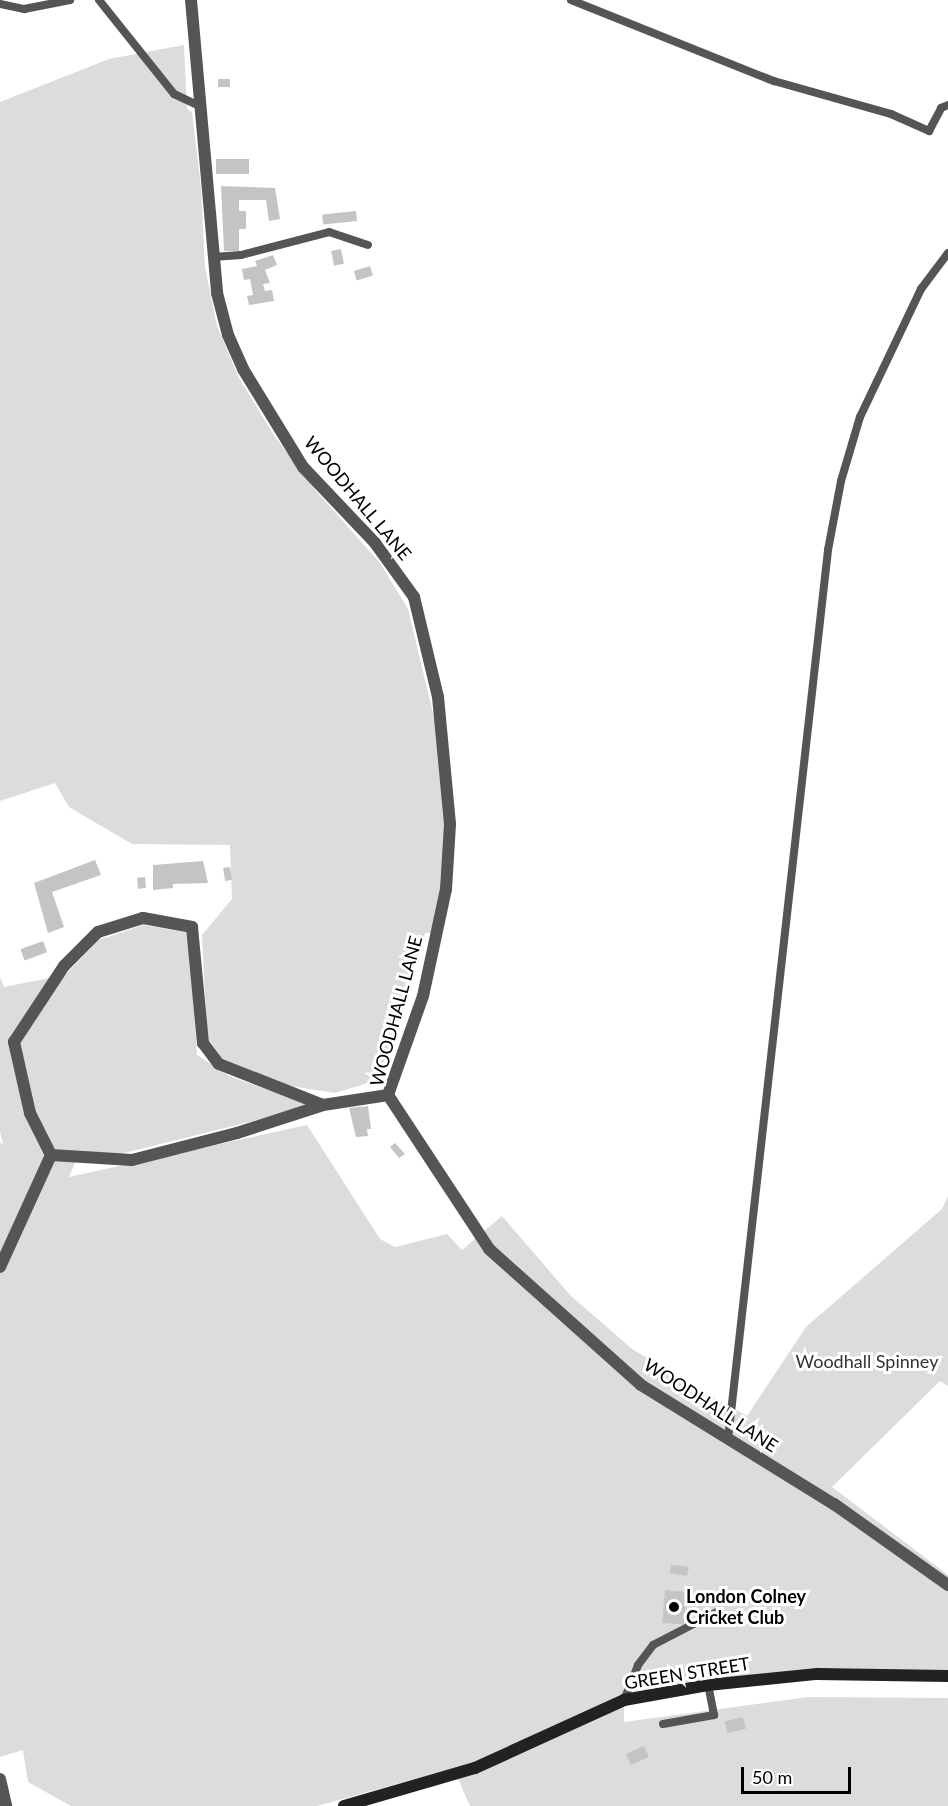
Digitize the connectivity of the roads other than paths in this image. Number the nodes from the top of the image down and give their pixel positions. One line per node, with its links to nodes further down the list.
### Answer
1 (70, 0): 5 (lane)
2 (99, 0): 7 (lane)
3 (191, 0): 7 (street, WOODHALL LANE)
4 (571, 0): 6 (lane)
5 (0, 4)
6 (948, 105)
7 (200, 106): 10 (street, WOODHALL LANE)
8 (368, 245): 10 (lane)
9 (948, 253): 15 (lane)
10 (213, 257): 11 (street, WOODHALL LANE)
11 (388, 1095): 12 (street); 15 (street, WOODHALL LANE)
12 (323, 1105): 13 (street); 13 (street)
13 (51, 1155): 14 (street)
14 (0, 1267)
15 (728, 1439): 16 (street, WOODHALL LANE)
16 (948, 1585)
17 (719, 1611): 20 (lane)
18 (948, 1676): 19 (main road, GREEN STREET)
19 (708, 1685): 20 (main road, GREEN STREET); 21 (lane)
20 (624, 1700): 24 (main road, GREEN STREET)
21 (663, 1724)
22 (0, 1779): 23 (street)
23 (6, 1806)
24 (344, 1806)

